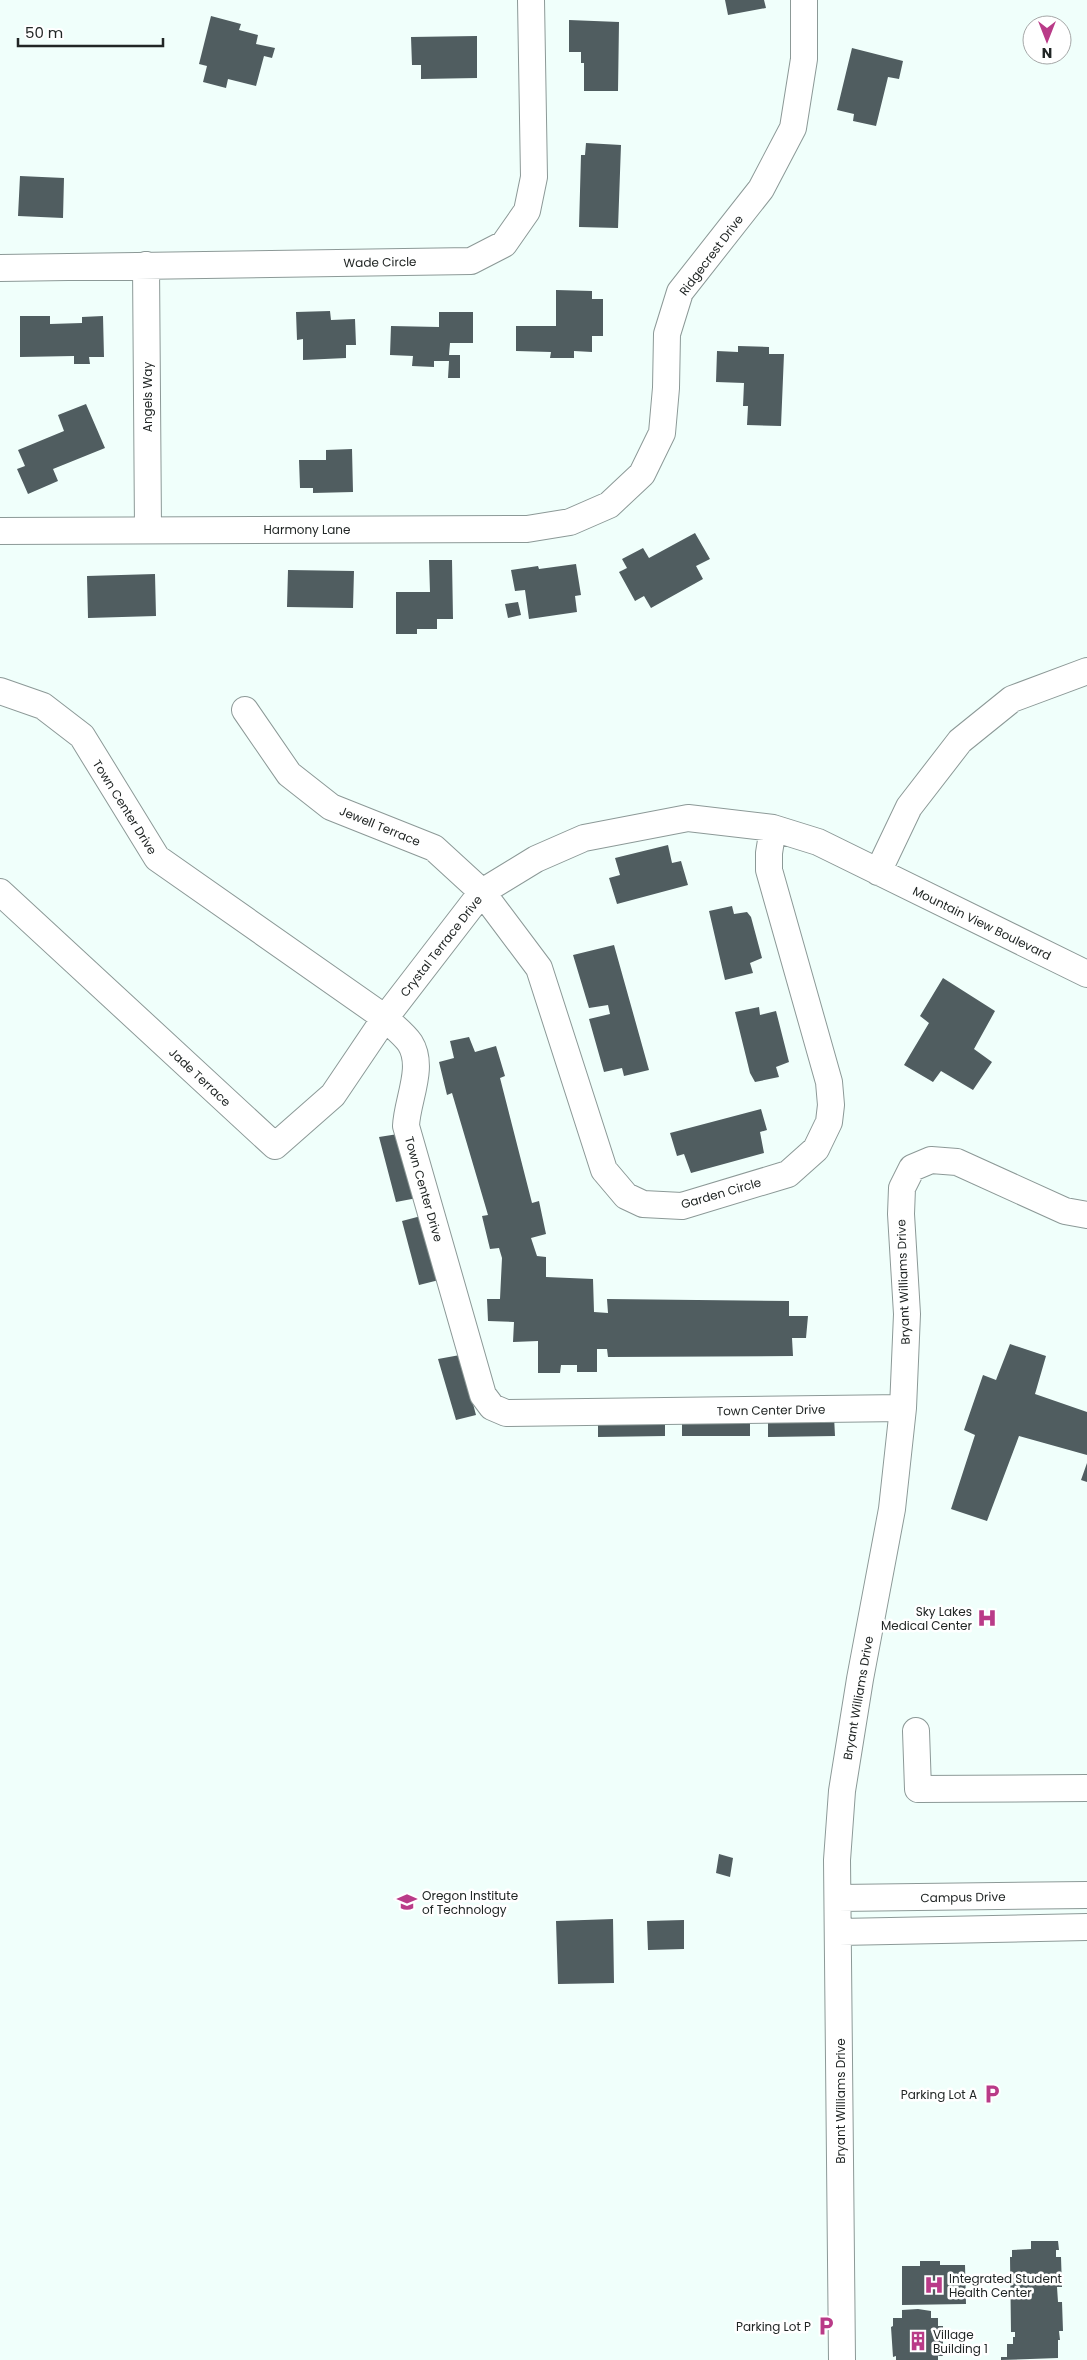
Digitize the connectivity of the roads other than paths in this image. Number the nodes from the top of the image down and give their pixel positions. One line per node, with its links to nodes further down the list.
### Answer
1 (530, 0): 3 (street, Wade Circle)
2 (804, 0): 5 (street, Ridgecrest Drive)
3 (146, 266): 4 (street, Wade Circle); 6 (street, Angels Way)
4 (0, 268)
5 (609, 505): 6 (street, Harmony Lane)
6 (148, 529): 7 (street, Harmony Lane)
7 (0, 531)
8 (1087, 671): 13 (street)
9 (0, 691): 17 (street, Town Center Drive)
10 (245, 710): 15 (street, Jewell Terrace)
11 (773, 828): 12 (street, Crystal Terrace Drive); 15 (street, Crystal Terrace Drive); 15 (street, Garden Circle)
12 (818, 842): 13 (street, Mountain View Boulevard)
13 (878, 872): 16 (street, Mountain View Boulevard)
14 (0, 892): 17 (street, Jade Terrace)
15 (482, 892): 17 (street, Crystal Terrace Drive)
16 (1087, 974)
17 (385, 1018): 19 (street, Town Center Drive)
18 (1087, 1216): 19 (street, Bryant Williams Drive)
19 (903, 1408): 23 (street, Bryant Williams Drive)
20 (916, 1731): 21 (street)
21 (1087, 1788)
22 (1087, 1895): 23 (street, Campus Drive)
23 (838, 1898): 25 (street, Bryant Williams Drive)
24 (1087, 1927): 25 (street)
25 (840, 1932): 26 (street, Bryant Williams Drive)
26 (842, 2360)

